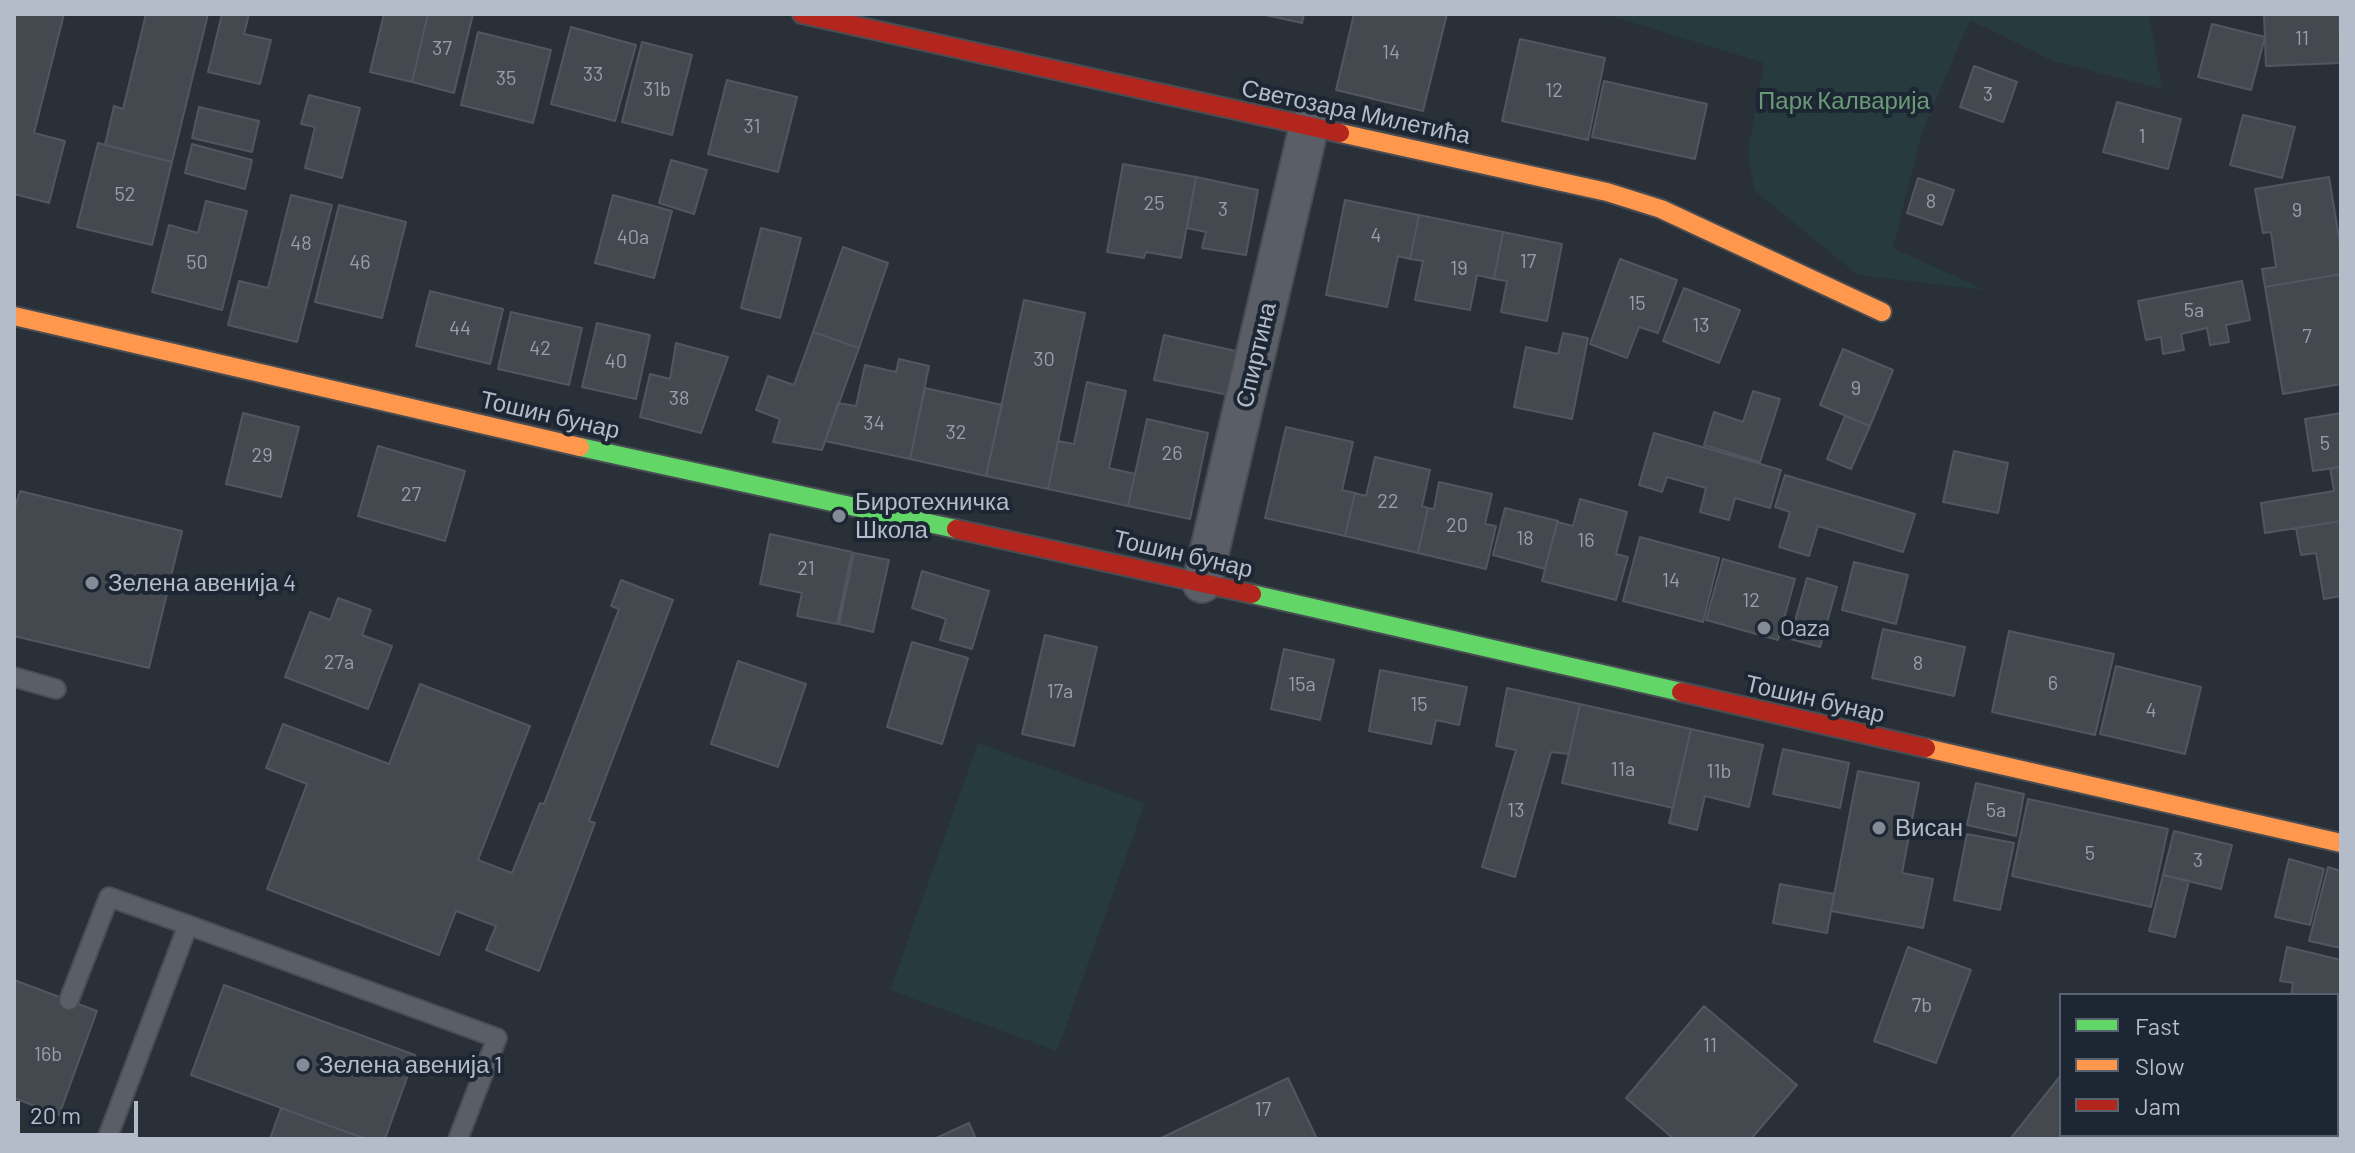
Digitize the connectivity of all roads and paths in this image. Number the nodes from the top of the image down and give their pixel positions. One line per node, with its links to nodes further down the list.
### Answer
1 (802, 14): 2 (main road, Светозара Милетића)
2 (1309, 126): 3 (main road, Светозара Милетића); 5 (street, Спиртина)
3 (1882, 312)
4 (14, 316): 5 (main road, Тошин бунар)
5 (1202, 583): 8 (main road, Тошин бунар)
6 (14, 677): 7 (lane)
7 (56, 689)
8 (2341, 843)
9 (188, 925): 10 (lane); 11 (lane); 12 (lane)
10 (69, 1000)
11 (107, 1139)
12 (458, 1139)

